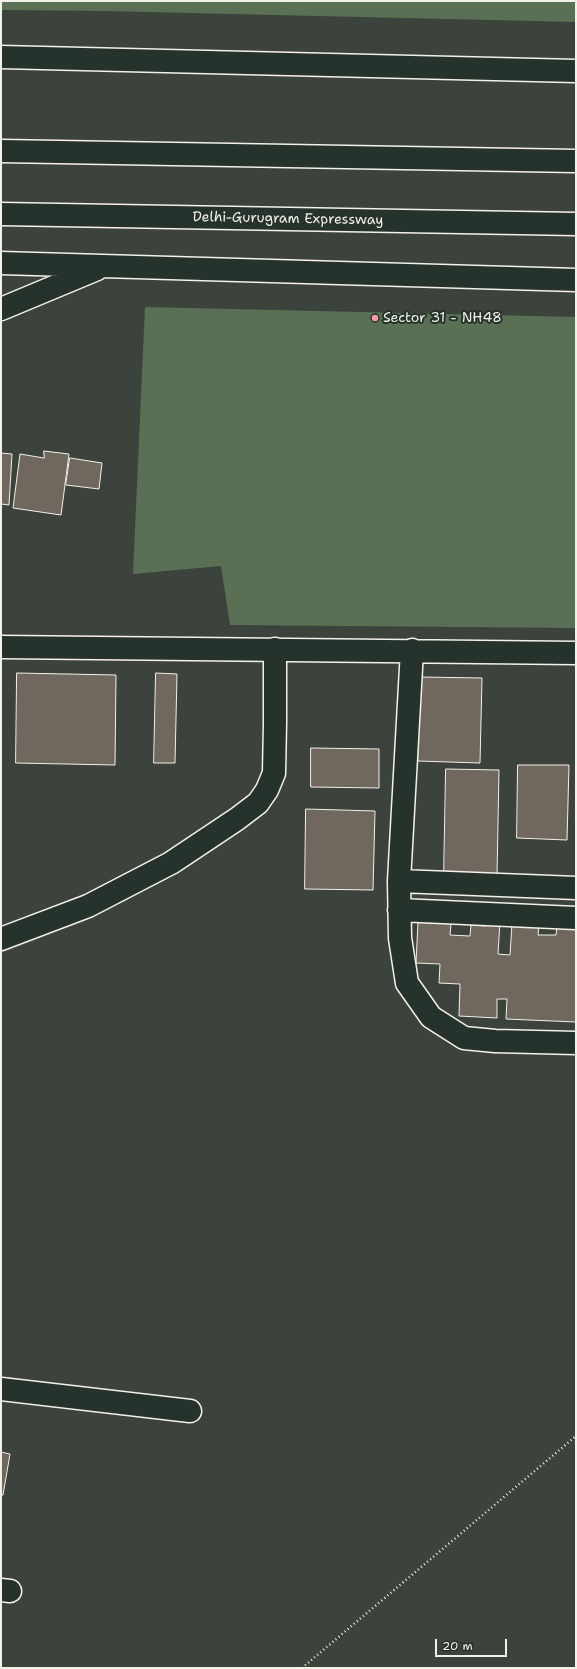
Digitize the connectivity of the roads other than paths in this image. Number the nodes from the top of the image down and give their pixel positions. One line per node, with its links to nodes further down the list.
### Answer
1 (1, 41): 3 (main road)
2 (1, 58): 3 (main road)
3 (34, 58): 4 (main road)
4 (576, 71)
5 (1, 151): 6 (main road)
6 (576, 160)
7 (1, 214): 8 (main road, Delhi-Gurugram Expressway)
8 (576, 224)
9 (1, 263): 10 (main road)
10 (106, 266): 11 (main road); 12 (main road)
11 (576, 280)
12 (1, 309)
13 (1, 647): 14 (main road)
14 (275, 649): 15 (main road); 21 (main road)
15 (412, 650): 16 (main road); 17 (main road)
16 (576, 653)
17 (399, 881): 18 (main road); 19 (main road)
18 (576, 888)
19 (399, 910): 20 (main road); 22 (main road)
20 (576, 918)
21 (1, 939)
22 (576, 1044)
23 (1, 1389): 24 (main road)
24 (190, 1411)

